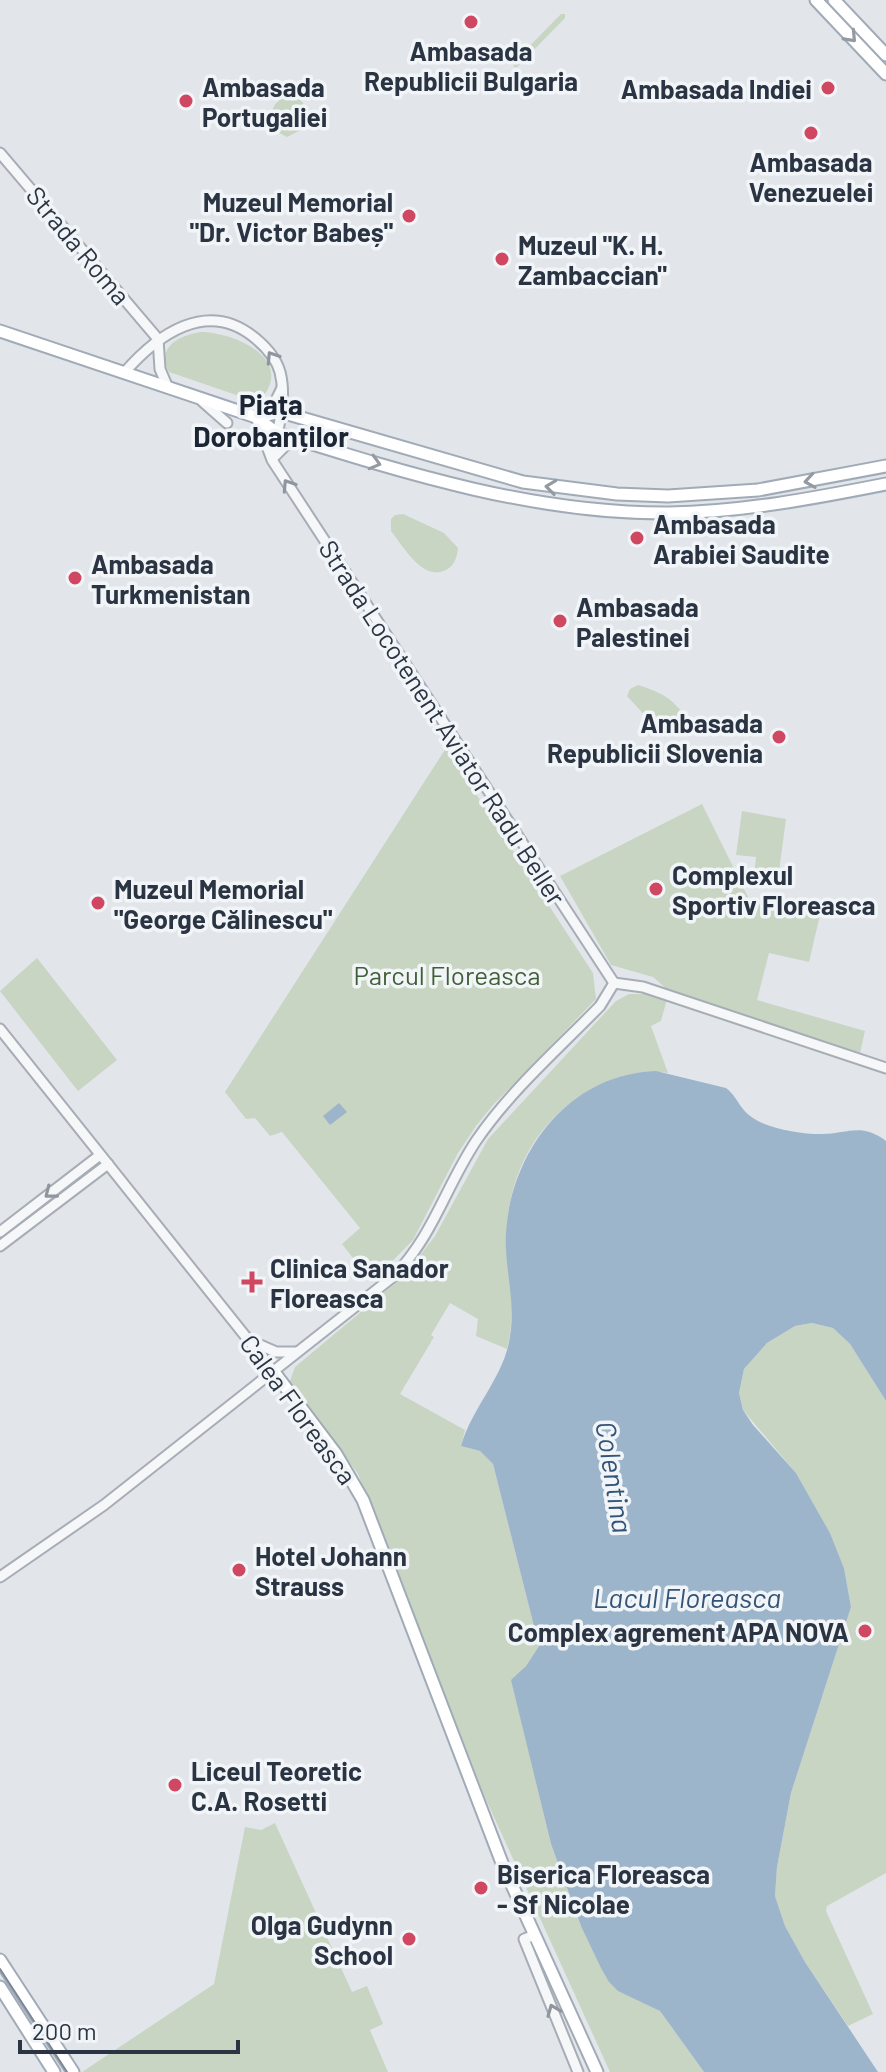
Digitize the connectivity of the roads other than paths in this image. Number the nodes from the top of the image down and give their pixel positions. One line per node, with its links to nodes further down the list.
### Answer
1 (816, 0): 4 (main road, one-way to 4)
2 (834, 0): 3 (main road)
3 (886, 55)
4 (886, 74)
5 (0, 153): 7 (street, Strada Roma)
6 (0, 331): 8 (main road)
7 (158, 339): 8 (street); 9 (street); 10 (street, one-way to 7)
8 (124, 373): 9 (main road)
9 (168, 388): 11 (main road)
10 (282, 388): 12 (street); 13 (street)
11 (200, 399): 13 (main road); 14 (street)
12 (281, 412): 13 (main road); 15 (street); 18 (main road, one-way to 12)
13 (256, 417): 15 (main road); 17 (street, Strada Locotenent Aviator Radu Beller)
14 (227, 423)
15 (277, 433): 16 (main road); 17 (street)
16 (293, 438): 17 (street); 19 (main road, one-way to 19)
17 (272, 460): 20 (street, Strada Locotenent Aviator Radu Beller, one-way to 17)
18 (886, 466)
19 (886, 484)
20 (614, 983): 22 (street); 28 (street)
21 (0, 1029): 23 (street, Calea Floreasca)
22 (886, 1068)
23 (100, 1155): 24 (street, Calea Floreasca); 25 (street, one-way to 25)
24 (108, 1164): 26 (street); 27 (street, Calea Floreasca)
25 (0, 1232)
26 (0, 1246)
27 (250, 1340): 28 (street); 29 (street, Calea Floreasca)
28 (298, 1352): 29 (street)
29 (274, 1372): 30 (street); 31 (main road, Calea Floreasca)
30 (0, 1577)
31 (531, 1940): 36 (street, Calea Floreasca, one-way to 31); 37 (main road, Calea Floreasca)
32 (0, 1960): 35 (main road)
33 (0, 1987): 34 (main road)
34 (54, 2072)
35 (73, 2072)
36 (578, 2072)
37 (597, 2072)

